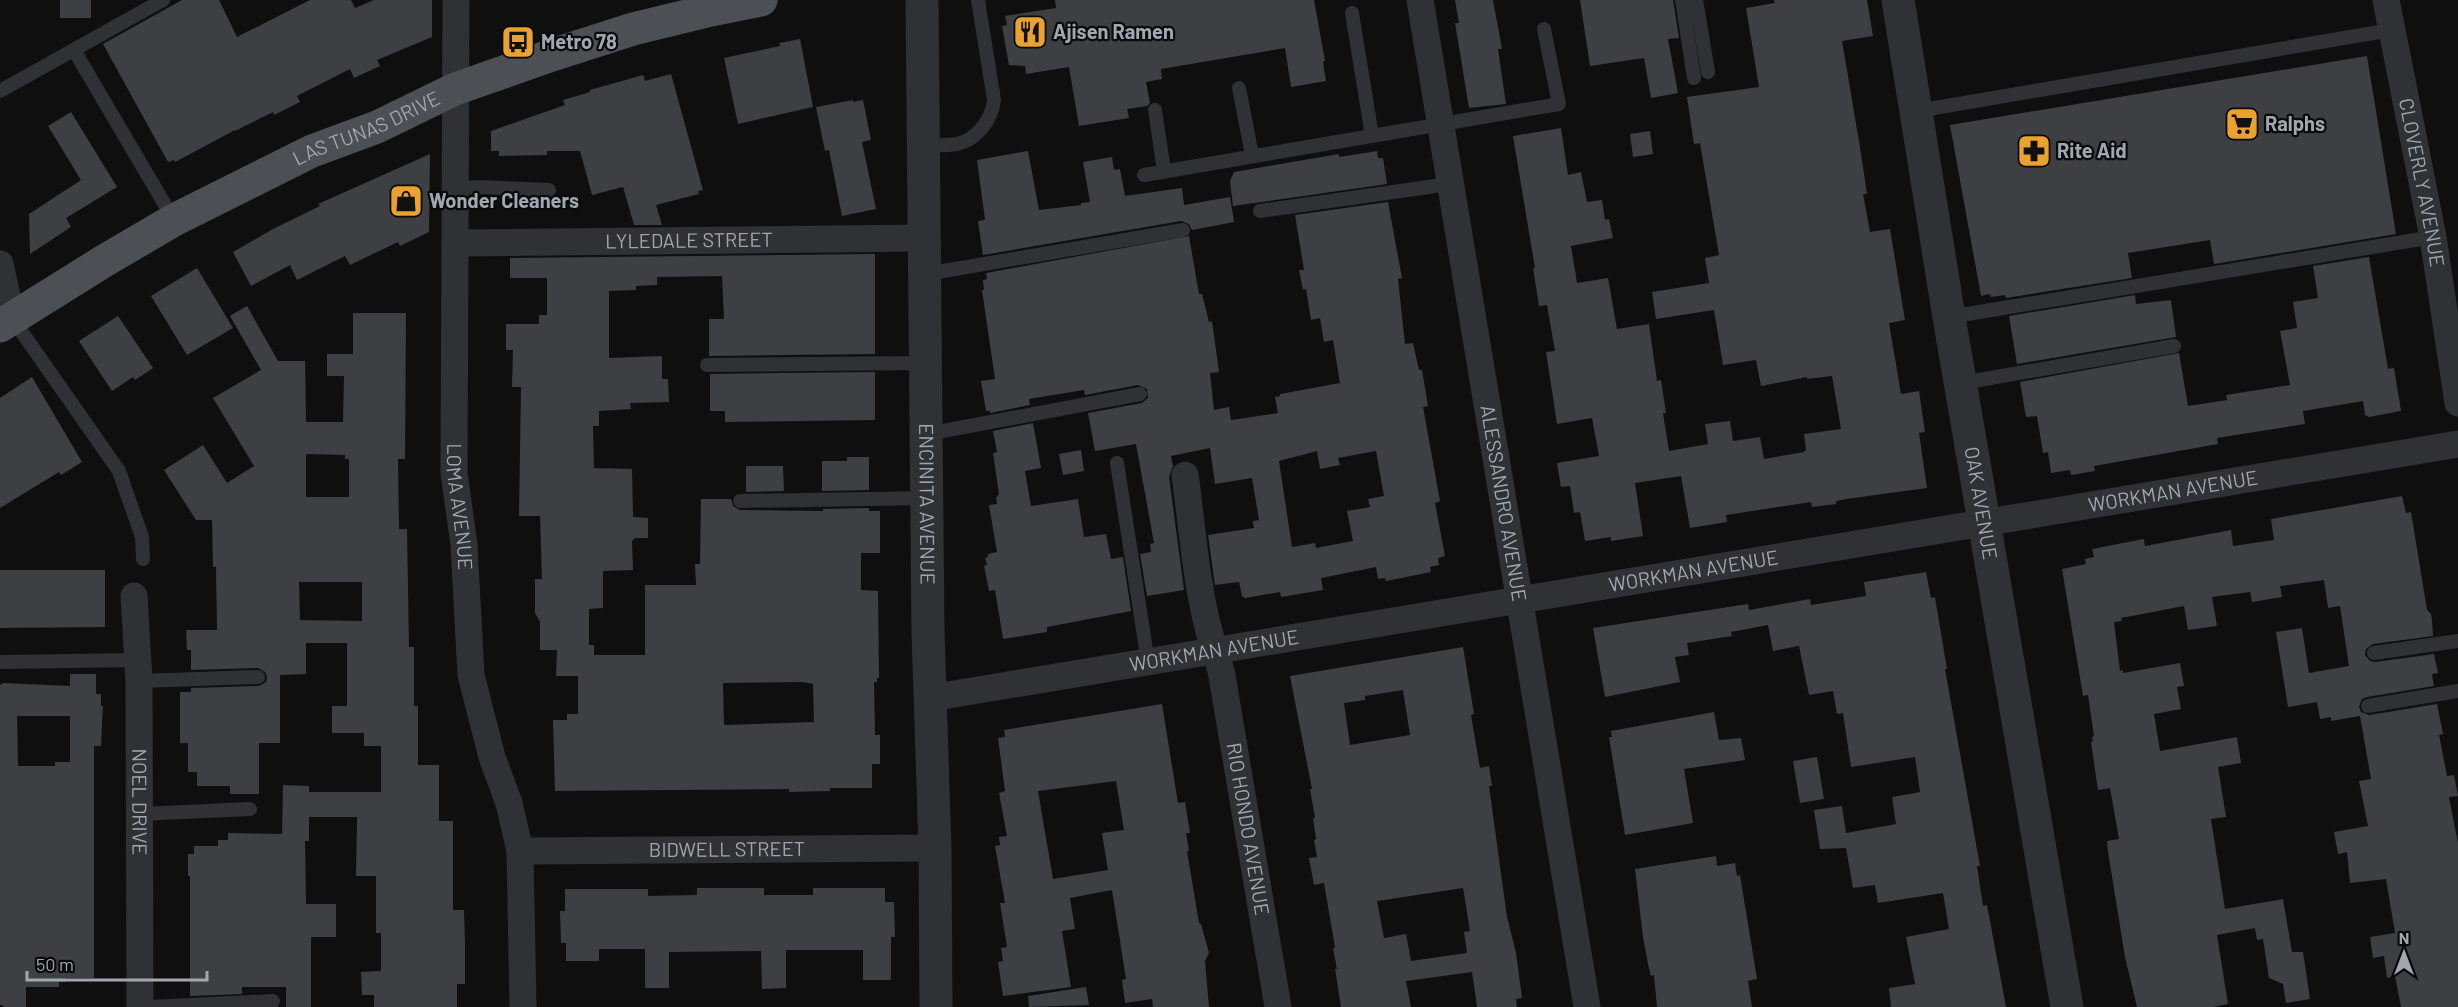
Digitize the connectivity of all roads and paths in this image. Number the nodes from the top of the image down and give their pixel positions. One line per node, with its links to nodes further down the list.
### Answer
1 (163, 0): 14 (lane)
2 (456, 0): 18 (street, LOMA AVENUE)
3 (761, 0): 18 (main road, LAS TUNAS DRIVE)
4 (922, 0): 24 (street, ENCINITA AVENUE)
5 (978, 0): 24 (lane)
6 (1420, 0): 22 (street, ALESSANDRO AVENUE)
7 (1682, 0): 16 (lane)
8 (1696, 0): 15 (lane)
9 (1898, 0): 21 (street, OAK AVENUE)
10 (2386, 0): 13 (street, CLOVERLY AVENUE)
11 (1352, 13): 23 (lane)
12 (1544, 28): 22 (lane)
13 (2391, 30): 21 (lane); 34 (street, CLOVERLY AVENUE)
14 (74, 50): 19 (lane); 32 (lane)
15 (1708, 72)
16 (1694, 78)
17 (1239, 88): 25 (lane)
18 (455, 89): 29 (street, LOMA AVENUE); 32 (main road, LAS TUNAS DRIVE)
19 (0, 91)
20 (1155, 110): 26 (lane)
21 (1917, 111): 39 (street, OAK AVENUE)
22 (1440, 124): 23 (lane); 28 (street, ALESSANDRO AVENUE)
23 (1372, 136): 25 (lane)
24 (922, 145): 35 (street, ENCINITA AVENUE)
25 (1252, 155): 26 (lane)
26 (1164, 171): 27 (lane)
27 (1144, 175)
28 (1449, 184): 31 (lane); 56 (street, ALESSANDRO AVENUE)
29 (456, 188): 30 (lane); 36 (street, LOMA AVENUE)
30 (549, 190)
31 (1260, 211)
32 (174, 220): 40 (main road, LAS TUNAS DRIVE)
33 (1183, 230): 38 (lane)
34 (2433, 237): 39 (lane); 46 (street, CLOVERLY AVENUE)
35 (924, 238): 36 (street, LYLEDALE STREET); 38 (street, ENCINITA AVENUE)
36 (455, 243): 70 (street, LOMA AVENUE)
37 (0, 264): 40 (street)
38 (926, 273): 42 (street, ENCINITA AVENUE)
39 (1949, 317): 44 (street, OAK AVENUE)
40 (6, 322): 54 (lane)
41 (2174, 346): 44 (lane)
42 (927, 363): 43 (lane); 47 (street, ENCINITA AVENUE)
43 (707, 365)
44 (1962, 383): 53 (street, OAK AVENUE)
45 (1140, 394): 47 (lane)
46 (2458, 403)
47 (927, 434): 51 (street, ENCINITA AVENUE)
48 (2458, 444): 53 (street, WORKMAN AVENUE)
49 (1117, 463): 61 (lane)
50 (1185, 475): 58 (street, RIO HONDO AVENUE)
51 (928, 498): 52 (lane); 65 (street, ENCINITA AVENUE)
52 (740, 501)
53 (1985, 524): 56 (street, WORKMAN AVENUE); 78 (street, OAK AVENUE)
54 (143, 559)
55 (134, 596): 62 (street, NOEL DRIVE)
56 (1518, 600): 58 (street, WORKMAN AVENUE); 77 (street, ALESSANDRO AVENUE)
57 (2458, 641): 59 (lane)
58 (1217, 652): 61 (street, WORKMAN AVENUE); 76 (street, RIO HONDO AVENUE)
59 (2374, 653)
60 (0, 662): 62 (lane)
61 (1148, 662): 65 (street, WORKMAN AVENUE)
62 (138, 671): 63 (lane); 68 (street, NOEL DRIVE)
63 (258, 677)
64 (2458, 691): 66 (lane)
65 (930, 698): 69 (street, ENCINITA AVENUE)
66 (2368, 706)
67 (250, 809): 68 (lane)
68 (140, 814): 72 (street, NOEL DRIVE)
69 (935, 848): 70 (street, BIDWELL STREET); 75 (street, ENCINITA AVENUE)
70 (520, 851): 74 (street, LOMA AVENUE)
71 (273, 1001): 73 (lane)
72 (140, 1007)
73 (150, 1007)
74 (523, 1007)
75 (936, 1007)
76 (1278, 1007)
77 (1587, 1007)
78 (2067, 1007)

